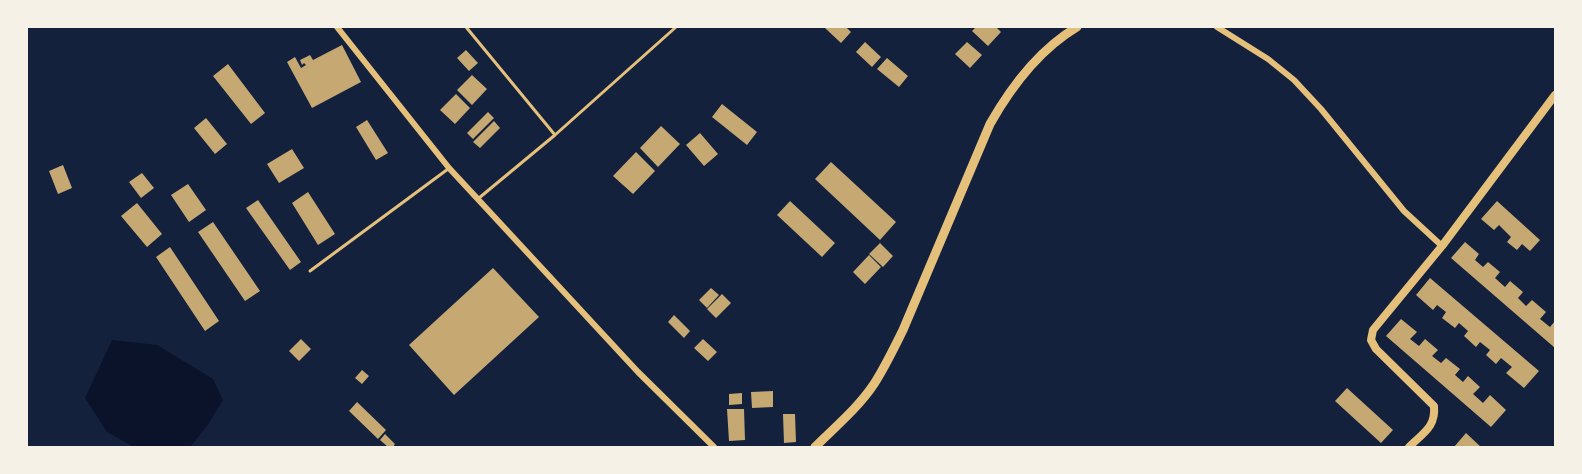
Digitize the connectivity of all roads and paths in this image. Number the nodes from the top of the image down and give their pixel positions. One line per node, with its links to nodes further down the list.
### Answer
1 (337, 27): 8 (street)
2 (466, 27): 7 (lane)
3 (676, 27): 7 (lane)
4 (1077, 27): 13 (main road)
5 (1217, 27): 10 (street)
6 (1555, 95): 10 (street)
7 (555, 135): 9 (lane)
8 (449, 168): 9 (street); 11 (lane)
9 (478, 199): 12 (street)
10 (1442, 246): 14 (street)
11 (310, 271)
12 (714, 447)
13 (815, 447)
14 (1409, 447)

